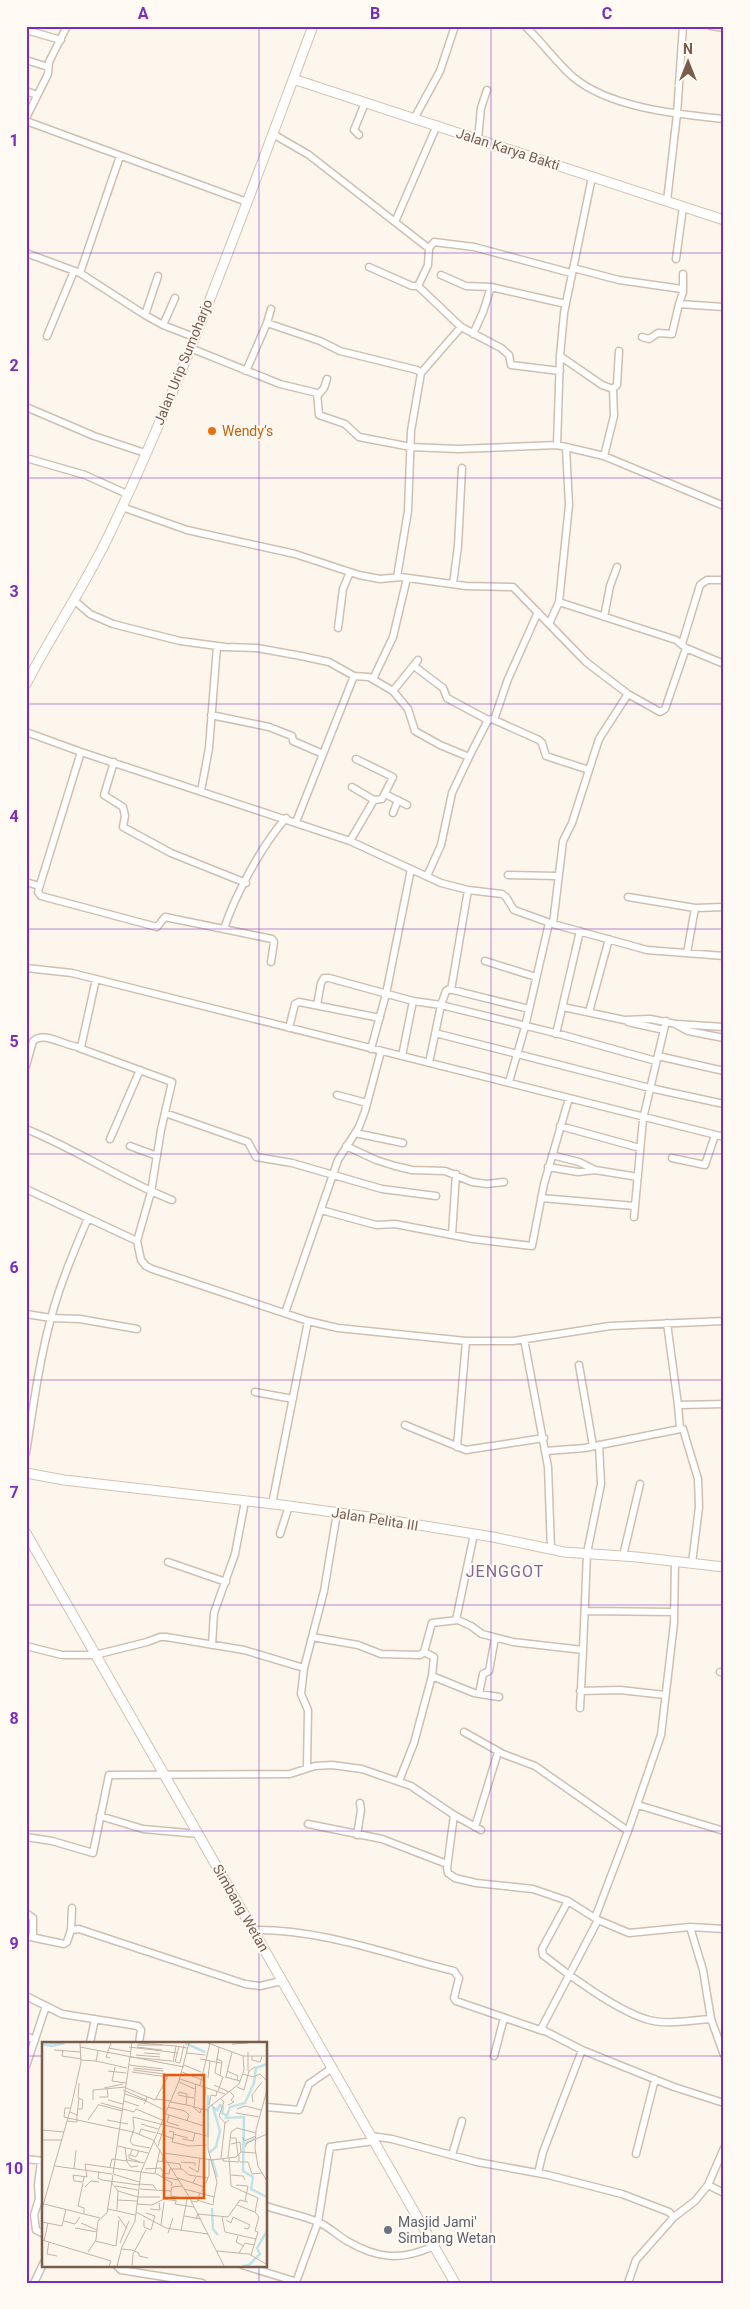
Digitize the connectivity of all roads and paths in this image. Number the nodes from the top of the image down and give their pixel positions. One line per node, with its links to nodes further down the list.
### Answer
1 (67, 26): 9 (street)
2 (313, 26): 12 (street, Jalan Urip Sumoharjo)
3 (455, 26): 18 (street)
4 (525, 26): 17 (street)
5 (683, 26): 17 (street)
6 (711, 26): 7 (street)
7 (724, 28)
8 (26, 30): 9 (street)
9 (60, 40): 11 (street)
10 (26, 60): 11 (street)
11 (48, 67): 15 (street)
12 (293, 78): 16 (street, Jalan Karya Bakti); 22 (street, Jalan Urip Sumoharjo)
13 (487, 90): 24 (street)
14 (26, 92): 15 (street)
15 (37, 95): 20 (street)
16 (364, 103): 18 (street, Jalan Karya Bakti); 23 (street)
17 (677, 114): 19 (street); 27 (street)
18 (415, 118): 21 (street, Jalan Karya Bakti)
19 (724, 119)
20 (26, 120): 25 (street)
21 (437, 125): 24 (street, Jalan Karya Bakti); 31 (street)
22 (273, 134): 28 (street, Jalan Urip Sumoharjo); 31 (street)
23 (359, 135)
24 (478, 139): 26 (street, Jalan Karya Bakti)
25 (120, 156): 28 (street); 37 (street)
26 (592, 177): 27 (street, Jalan Karya Bakti); 36 (street)
27 (667, 201): 29 (street, Jalan Karya Bakti)
28 (247, 202): 55 (street, Jalan Urip Sumoharjo)
29 (683, 207): 30 (street, Jalan Karya Bakti); 34 (street)
30 (724, 220)
31 (395, 222): 32 (street)
32 (429, 248): 36 (street); 41 (street)
33 (26, 254): 37 (street)
34 (676, 259)
35 (369, 266): 41 (street)
36 (572, 270): 43 (street); 45 (street)
37 (77, 272): 49 (street); 54 (street)
38 (683, 274): 43 (street)
39 (441, 275): 42 (street)
40 (158, 276): 49 (street)
41 (418, 286): 52 (street)
42 (491, 287): 45 (street); 53 (street)
43 (684, 290): 46 (street)
44 (174, 298): 51 (street)
45 (566, 304): 59 (street)
46 (679, 304): 47 (street); 56 (street)
47 (724, 307)
48 (271, 309): 50 (street)
49 (145, 315): 51 (street)
50 (267, 323): 60 (street); 62 (street)
51 (163, 325): 55 (street)
52 (461, 327): 53 (street); 62 (street)
53 (473, 334): 61 (street)
54 (47, 336)
55 (194, 337): 57 (street, Jalan Urip Sumoharjo)
56 (642, 337)
57 (190, 348): 60 (street); 70 (street, Jalan Urip Sumoharjo)
58 (619, 351): 64 (street)
59 (560, 356): 61 (street); 64 (street)
60 (246, 371): 65 (street)
61 (560, 371): 67 (street)
62 (421, 373): 68 (street)
63 (327, 379): 65 (street)
64 (613, 388): 71 (street)
65 (318, 395): 68 (street)
66 (26, 407): 70 (street)
67 (557, 444): 68 (street); 69 (street)
68 (411, 447): 79 (street)
69 (566, 447): 71 (street); 84 (street)
70 (145, 453): 74 (street, Jalan Urip Sumoharjo)
71 (604, 456): 75 (street)
72 (26, 458): 74 (street)
73 (462, 468): 82 (street)
74 (127, 494): 76 (street, Jalan Urip Sumoharjo)
75 (724, 506)
76 (122, 507): 78 (street); 83 (street, Jalan Urip Sumoharjo)
77 (617, 567): 86 (street)
78 (350, 572): 79 (street); 88 (street)
79 (397, 577): 80 (street)
80 (407, 578): 82 (street); 94 (street)
81 (724, 580): 90 (street)
82 (453, 584): 85 (street)
83 (75, 601): 89 (street); 93 (street, Jalan Urip Sumoharjo)
84 (559, 602): 86 (street); 87 (street)
85 (538, 612): 87 (street); 98 (street)
86 (604, 617): 90 (street)
87 (549, 624): 96 (street)
88 (338, 628)
89 (217, 646): 92 (street); 97 (street)
90 (684, 646): 91 (street); 96 (street)
91 (724, 664)
92 (354, 676): 94 (street); 101 (street)
93 (27, 679)
94 (374, 679): 95 (street)
95 (393, 691): 98 (street); 102 (street)
96 (628, 694): 105 (street)
97 (211, 715): 101 (street); 107 (street)
98 (491, 720): 102 (street); 105 (street)
99 (26, 732): 100 (street)
100 (80, 752): 104 (street); 122 (street)
101 (323, 754): 114 (street)
102 (469, 757): 118 (street)
103 (356, 759): 108 (street)
104 (114, 762): 107 (street); 121 (street)
105 (589, 770): 119 (street)
106 (352, 787): 109 (street)
107 (201, 791): 113 (street)
108 (385, 794): 109 (street); 110 (street)
109 (374, 800): 115 (street)
110 (398, 800): 111 (street); 112 (street)
111 (407, 805)
112 (393, 813)
113 (286, 818): 114 (street); 121 (street)
114 (296, 822): 115 (street)
115 (350, 841): 116 (street)
116 (410, 869): 118 (street); 139 (street)
117 (508, 875): 119 (street)
118 (427, 876): 123 (street)
119 (557, 876): 127 (street)
120 (26, 882): 122 (street)
121 (246, 883): 128 (street)
122 (39, 886): 128 (street)
123 (468, 890): 127 (street); 138 (street)
124 (628, 898): 126 (street)
125 (724, 907): 126 (street)
126 (695, 908): 131 (street)
127 (551, 924): 129 (street); 136 (street)
128 (224, 929): 134 (street)
129 (580, 931): 130 (street); 143 (street)
130 (609, 938): 131 (street); 145 (street)
131 (687, 953): 132 (street)
132 (724, 956)
133 (485, 961): 136 (street)
134 (270, 962)
135 (26, 968): 137 (street)
136 (536, 977): 144 (street)
137 (96, 979): 152 (street); 157 (street)
138 (451, 990): 142 (street); 144 (street)
139 (386, 994): 140 (street); 141 (street); 146 (street)
140 (413, 1001): 142 (street); 161 (street)
141 (317, 1005): 146 (street); 152 (street)
142 (442, 1005): 150 (street); 154 (street)
143 (562, 1006): 145 (street); 155 (street)
144 (529, 1009): 150 (street)
145 (589, 1012): 147 (street)
146 (380, 1018): 158 (street)
147 (624, 1020): 148 (street); 153 (street)
148 (666, 1021): 149 (street); 153 (street)
149 (676, 1024): 151 (street); 156 (street)
150 (524, 1027): 155 (street); 160 (street)
151 (724, 1027)
152 (289, 1028): 158 (street)
153 (664, 1030): 162 (street)
154 (435, 1033): 160 (street); 163 (street)
155 (556, 1034): 162 (street)
156 (724, 1038)
157 (79, 1048): 164 (street); 165 (street)
158 (372, 1048): 159 (street)
159 (381, 1051): 161 (street); 171 (street)
160 (517, 1054): 167 (street); 168 (street)
161 (402, 1056): 163 (street)
162 (657, 1058): 166 (street); 168 (street)
163 (429, 1063): 167 (street)
164 (26, 1066)
165 (140, 1070): 173 (street); 180 (street)
166 (724, 1071)
167 (509, 1082): 170 (street)
168 (650, 1088): 172 (street); 174 (street)
169 (337, 1095): 171 (street)
170 (569, 1098): 174 (street); 175 (street)
171 (367, 1103): 177 (street)
172 (724, 1104)
173 (165, 1113): 186 (street); 191 (street)
174 (643, 1118): 178 (street); 184 (street)
175 (560, 1126): 184 (street); 185 (street)
176 (26, 1129): 195 (street)
177 (354, 1133): 181 (street); 183 (street)
178 (715, 1136): 179 (street); 187 (street)
179 (724, 1138)
180 (110, 1139)
181 (404, 1143)
182 (130, 1146): 186 (street)
183 (346, 1146): 190 (street); 191 (street)
184 (640, 1148): 192 (street)
185 (552, 1155): 188 (street); 189 (street)
186 (157, 1156): 195 (street)
187 (672, 1158)
188 (548, 1167): 189 (street); 197 (street)
189 (595, 1170): 192 (street)
190 (456, 1174): 193 (street); 203 (street)
191 (333, 1175): 196 (street); 200 (street)
192 (638, 1177): 199 (street)
193 (504, 1182)
194 (26, 1189): 202 (street)
195 (151, 1192): 198 (street); 204 (street)
196 (436, 1196)
197 (541, 1198): 199 (street); 203 (street)
198 (172, 1200)
199 (635, 1206): 201 (street)
200 (321, 1210): 203 (street); 205 (street)
201 (634, 1217)
202 (88, 1218): 204 (street); 207 (street)
203 (452, 1234)
204 (137, 1241): 205 (street)
205 (285, 1313): 208 (street)
206 (26, 1314): 207 (street)
207 (51, 1318): 211 (street); 217 (street)
208 (308, 1321): 213 (street); 218 (street)
209 (724, 1321): 210 (street)
210 (667, 1323): 212 (street); 219 (street)
211 (137, 1329)
212 (524, 1339): 213 (street); 223 (street)
213 (466, 1341): 225 (street)
214 (579, 1365): 224 (street)
215 (255, 1392): 218 (street)
216 (26, 1393): 217 (street)
217 (36, 1394): 227 (street)
218 (293, 1398): 231 (street)
219 (678, 1404): 220 (street); 222 (street)
220 (724, 1404)
221 (405, 1425): 225 (street)
222 (680, 1429): 224 (street); 242 (street)
223 (544, 1438): 225 (street); 226 (street)
224 (596, 1446): 226 (street); 238 (street)
225 (457, 1448)
226 (546, 1451): 237 (street)
227 (26, 1453)
228 (26, 1473): 230 (street, Jalan Pelita III)
229 (640, 1484): 239 (street)
230 (245, 1501): 231 (street, Jalan Pelita III); 244 (street)
231 (272, 1504): 232 (street, Jalan Pelita III)
232 (289, 1506): 233 (street, Jalan Pelita III); 235 (street)
233 (337, 1513): 236 (street, Jalan Pelita III); 248 (street)
234 (26, 1533): 254 (street, Simbang Wetan)
235 (280, 1534)
236 (474, 1534): 237 (street, Jalan Pelita III); 247 (street)
237 (551, 1549): 238 (street, Jalan Pelita III)
238 (587, 1553): 239 (street, Jalan Pelita III); 245 (street)
239 (623, 1556): 240 (street, Jalan Pelita III)
240 (674, 1561): 242 (street, Jalan Pelita III); 246 (street)
241 (168, 1562): 244 (street)
242 (692, 1563): 243 (street, Jalan Pelita III)
243 (724, 1567)
244 (226, 1582): 250 (street)
245 (585, 1611): 246 (street); 252 (street)
246 (674, 1612): 259 (street)
247 (456, 1620): 249 (street); 253 (street)
248 (312, 1637): 253 (street); 255 (street)
249 (495, 1638): 252 (street); 258 (street)
250 (212, 1645): 254 (street); 255 (street)
251 (26, 1646): 254 (street)
252 (582, 1650): 257 (street)
253 (424, 1652): 256 (street)
254 (95, 1655): 265 (street, Simbang Wetan)
255 (304, 1668): 264 (street)
256 (432, 1676): 258 (street); 266 (street)
257 (580, 1691): 259 (street); 261 (street)
258 (479, 1694): 260 (street)
259 (665, 1695): 268 (street)
260 (499, 1696)
261 (580, 1708)
262 (464, 1732): 263 (street)
263 (498, 1752): 269 (street); 272 (street)
264 (307, 1768): 265 (street); 266 (street)
265 (164, 1773): 270 (street); 274 (street, Simbang Wetan)
266 (399, 1781): 269 (street)
267 (360, 1803): 275 (street)
268 (638, 1805): 272 (street); 273 (street)
269 (454, 1815): 277 (street)
270 (100, 1816): 274 (street); 276 (street)
271 (308, 1824): 275 (street)
272 (628, 1831): 281 (street)
273 (724, 1831)
274 (199, 1834): 285 (street, Simbang Wetan)
275 (357, 1835): 277 (street)
276 (26, 1838)
277 (448, 1864): 278 (street)
278 (568, 1901): 281 (street); 287 (street)
279 (72, 1908): 284 (street)
280 (26, 1914): 286 (street)
281 (596, 1919): 282 (street); 287 (street)
282 (690, 1928): 283 (street); 293 (street)
283 (724, 1929)
284 (71, 1930): 286 (street); 288 (street)
285 (254, 1930): 288 (street, Simbang Wetan); 291 (street)
286 (30, 1937)
287 (568, 1975): 293 (street); 294 (street)
288 (282, 1981): 304 (street, Simbang Wetan)
289 (26, 1996): 290 (street)
290 (46, 2006): 292 (street); 297 (street)
291 (504, 2018): 294 (street); 302 (street)
292 (95, 2019): 298 (street); 299 (street)
293 (711, 2019): 295 (street)
294 (543, 2031): 300 (street)
295 (721, 2035): 301 (street)
296 (26, 2036): 297 (street)
297 (35, 2040): 303 (street)
298 (90, 2042)
299 (139, 2042)
300 (582, 2050): 305 (street); 315 (street)
301 (724, 2055)
302 (494, 2056)
303 (26, 2066)
304 (332, 2068): 307 (street); 309 (street, Simbang Wetan)
305 (655, 2079): 306 (street); 311 (street)
306 (724, 2103)
307 (268, 2106)
308 (462, 2121): 312 (street)
309 (373, 2139): 312 (street); 320 (street); 322 (street, Simbang Wetan)
310 (724, 2148): 316 (street)
311 (636, 2154)
312 (452, 2155): 315 (street)
313 (26, 2159): 314 (street)
314 (42, 2161): 321 (street)
315 (538, 2173): 319 (street)
316 (708, 2185): 317 (street); 319 (street)
317 (724, 2193)
318 (268, 2207): 320 (street)
319 (674, 2217): 332 (street)
320 (318, 2222): 322 (street); 328 (street)
321 (42, 2233)
322 (434, 2246): 331 (street, Simbang Wetan)
323 (42, 2265): 327 (street)
324 (117, 2266): 326 (street)
325 (245, 2266): 328 (street)
326 (152, 2274): 329 (street); 330 (street)
327 (36, 2280)
328 (297, 2282)
329 (150, 2283)
330 (202, 2283)
331 (455, 2283)
332 (628, 2283)

